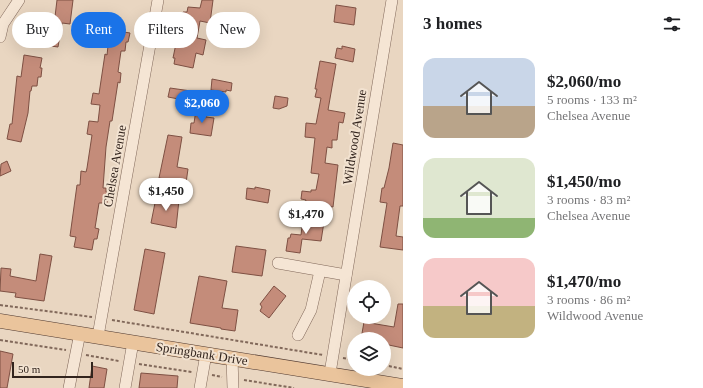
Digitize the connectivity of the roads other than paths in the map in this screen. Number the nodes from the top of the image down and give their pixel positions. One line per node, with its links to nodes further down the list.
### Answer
1 (19, 0): 4 (street)
2 (158, 0): 11 (street, Chelsea Avenue)
3 (392, 0): 7 (street, Wildwood Avenue)
4 (0, 37)
5 (278, 263): 6 (street)
6 (320, 271): 7 (street); 10 (street)
7 (346, 275): 15 (street, Wildwood Avenue)
8 (0, 321): 9 (main road, Springbank Drive)
9 (80, 333): 11 (main road, Springbank Drive); 18 (street)
10 (298, 335)
11 (98, 336): 12 (main road, Springbank Drive)
12 (133, 342): 13 (main road, Springbank Drive); 19 (street)
13 (206, 354): 14 (main road, Springbank Drive); 20 (street)
14 (232, 358): 15 (main road, Springbank Drive); 16 (street)
15 (330, 373): 17 (main road, Springbank Drive)
16 (233, 383)
17 (403, 386)
18 (69, 388)
19 (125, 388)
20 (200, 388)

